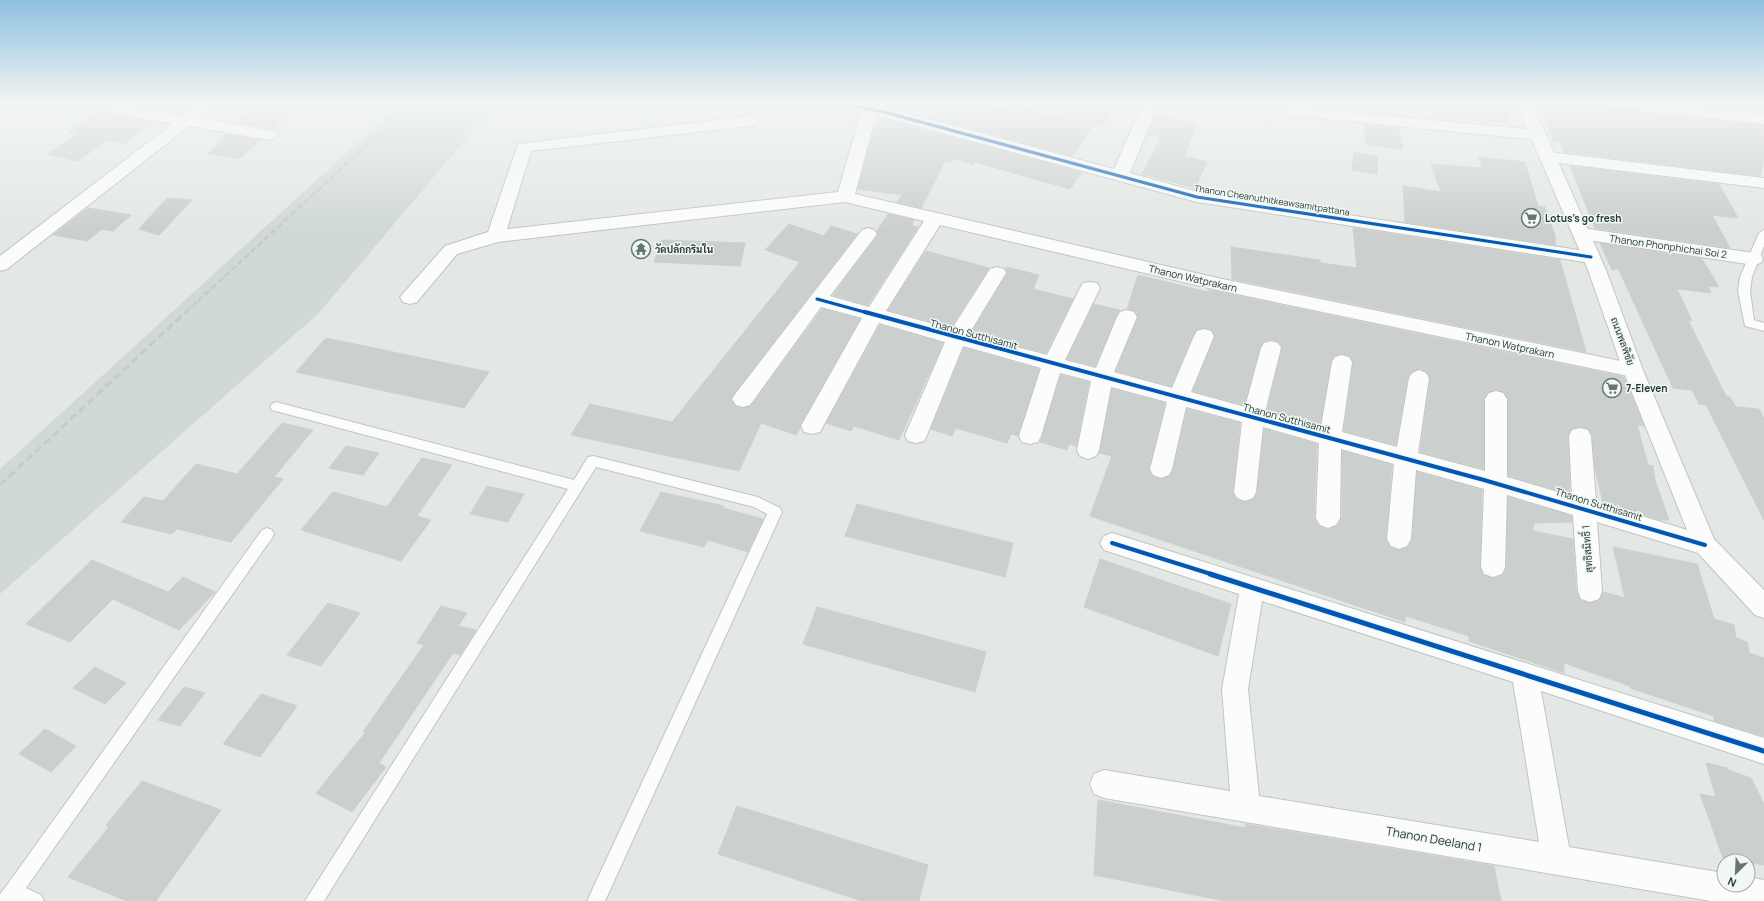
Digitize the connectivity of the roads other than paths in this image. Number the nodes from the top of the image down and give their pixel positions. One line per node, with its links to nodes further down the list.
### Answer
1 (154, 145): 18 (street)
2 (541, 145): 15 (street)
3 (867, 145): 10 (street)
4 (1012, 145): 8 (street, Thanon Cheanuthitkeawsamitpattana)
5 (1133, 145): 8 (street)
6 (1542, 145): 7 (street, ถนนพลพิชัย)
7 (1548, 158): 9 (street); 14 (street, ถนนพลพิชัย)
8 (1120, 176): 16 (street, Thanon Cheanuthitkeawsamitpattana)
9 (1764, 183)
10 (845, 197): 11 (street, Thanon Watprakarn); 15 (street, Thanon Watprakarn)
11 (935, 218): 23 (street); 31 (street, Thanon Watprakarn)
12 (1764, 233): 17 (lane)
13 (868, 234): 22 (street)
14 (1581, 234): 16 (street, ถนนพลพิชัย); 17 (street, Thanon Phonphichai Soi 2)
15 (496, 236): 21 (street, Thanon Watprakarn)
16 (1591, 257): 31 (street, ถนนพลพิชัย)
17 (1754, 259): 25 (lane)
18 (0, 265)
19 (997, 273): 27 (street)
20 (1090, 288): 30 (street)
21 (410, 297)
22 (817, 299): 23 (street, Thanon Sutthisamit); 35 (street)
23 (874, 315): 27 (street, Thanon Sutthisamit); 39 (street)
24 (1127, 317): 32 (street)
25 (1764, 326)
26 (1204, 336): 34 (street)
27 (956, 339): 30 (street, Thanon Sutthisamit); 40 (street)
28 (1271, 348): 38 (street)
29 (1342, 362): 43 (street)
30 (1053, 364): 32 (street, Thanon Sutthisamit); 41 (street)
31 (1633, 370): 55 (street, ถนนพลพิชัย)
32 (1102, 377): 34 (street, Thanon Sutthisamit); 44 (street)
33 (1419, 378): 45 (street)
34 (1178, 398): 38 (street, Thanon Sutthisamit); 46 (street)
35 (744, 399)
36 (1496, 399): 47 (street)
37 (276, 407): 48 (lane)
38 (1253, 417): 43 (street, Thanon Sutthisamit); 49 (street)
39 (812, 426)
40 (916, 435)
41 (1030, 436)
42 (1580, 436): 50 (street, สุทธิสมิทธิ์ 1)
43 (1330, 438): 45 (street, Thanon Sutthisamit); 51 (street)
44 (1088, 450)
45 (1406, 458): 47 (street, Thanon Sutthisamit); 53 (street)
46 (1161, 469)
47 (1496, 483): 50 (street, Thanon Sutthisamit); 56 (street)
48 (575, 486): 68 (lane); 69 (lane)
49 (1245, 492)
50 (1584, 507): 55 (street, Thanon Sutthisamit); 58 (street, สุทธิสมิทธิ์ 1)
51 (1328, 518)
52 (267, 534): 66 (lane)
53 (1399, 539)
54 (1112, 543): 57 (street)
55 (1705, 545): 59 (street, ถนนพลพิชัย)
56 (1493, 567)
57 (1252, 587): 60 (street); 63 (street)
58 (1590, 591)
59 (1764, 607)
60 (1525, 674): 61 (street); 64 (street)
61 (1764, 751)
62 (1104, 784): 63 (street, Thanon Deeland 1)
63 (1246, 807): 64 (street, Thanon Deeland 1)
64 (1556, 859): 65 (street, Thanon Deeland 1)
65 (1764, 895)
66 (9, 896): 67 (lane)
67 (35, 901)
68 (314, 901)
69 (596, 901)

